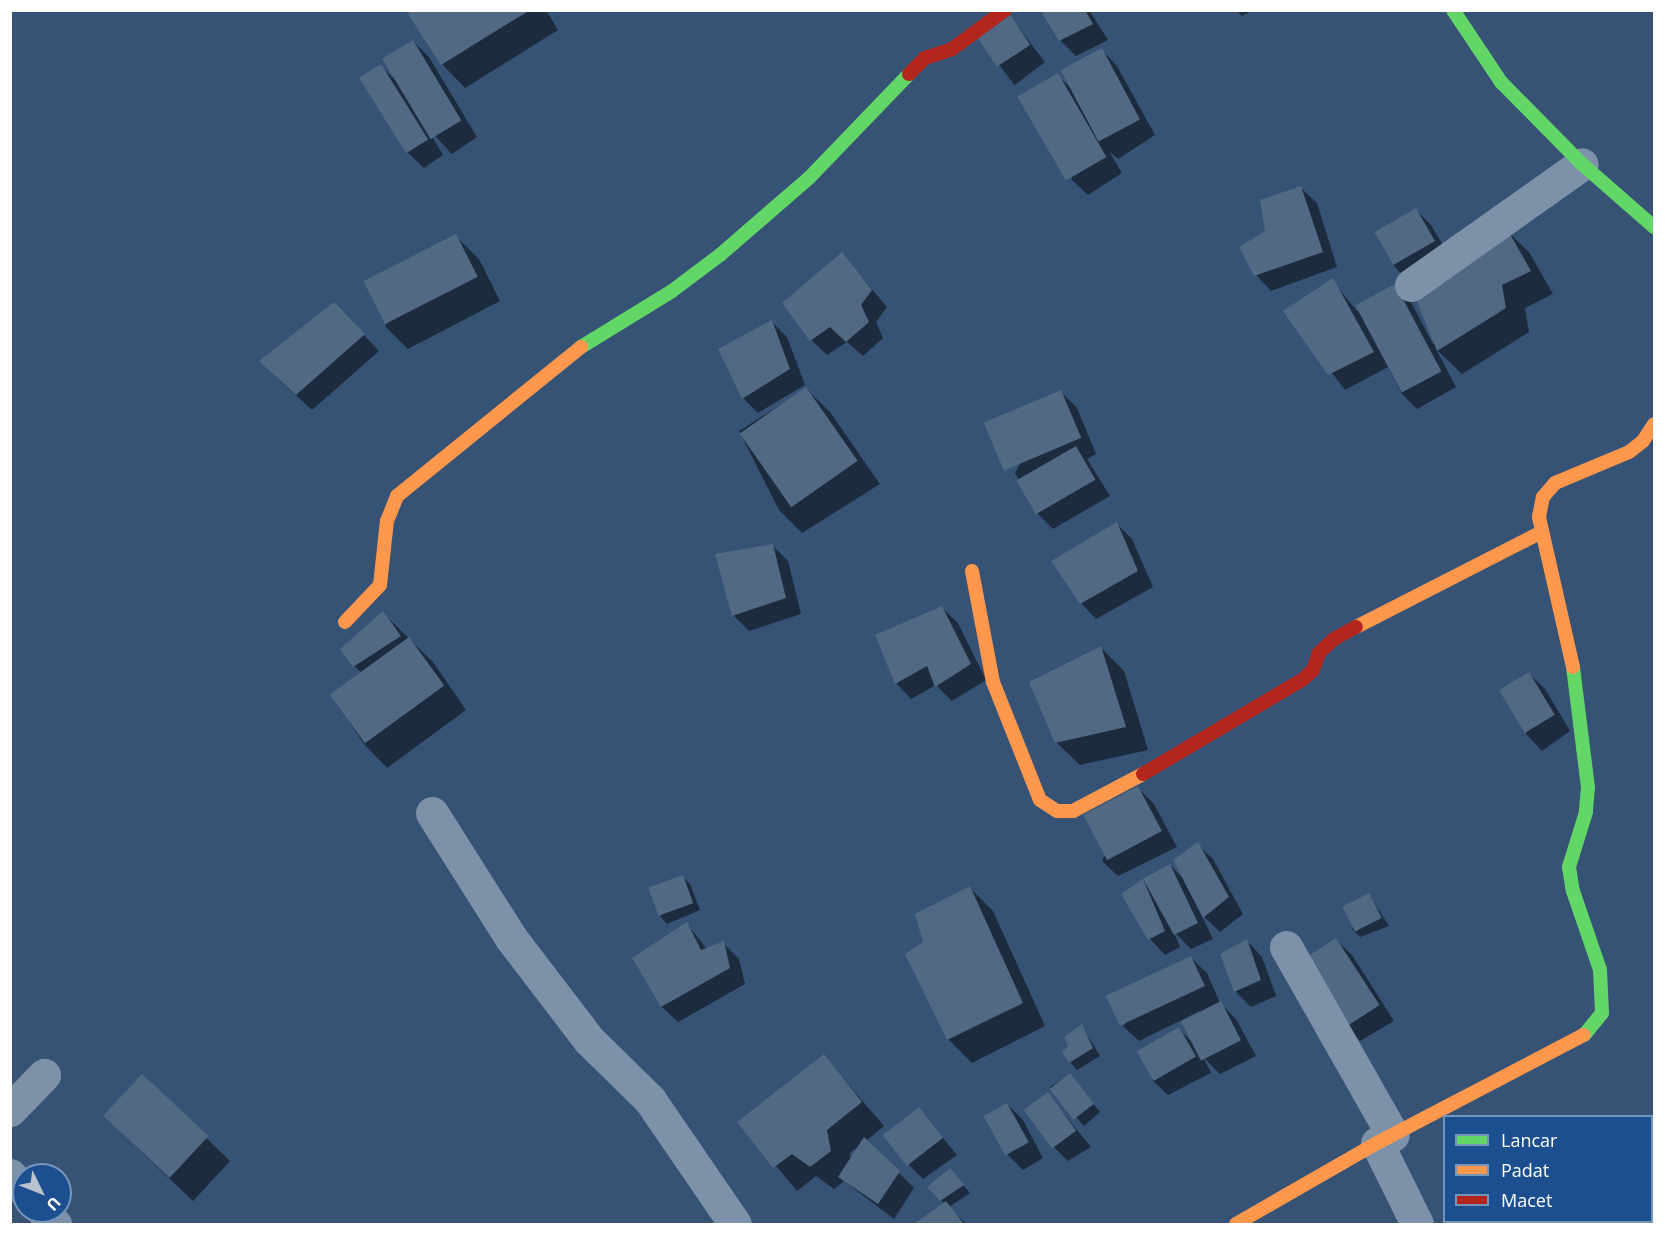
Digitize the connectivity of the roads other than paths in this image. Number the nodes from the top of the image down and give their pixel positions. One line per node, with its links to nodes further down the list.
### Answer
1 (1005, 10): 9 (street)
2 (1453, 10): 3 (street)
3 (1582, 164): 4 (street); 5 (street)
4 (1654, 227)
5 (1410, 285)
6 (1654, 424): 7 (street)
7 (1542, 532): 8 (street); 14 (street)
8 (972, 571)
9 (345, 622)
10 (432, 813): 16 (street)
11 (1286, 947): 14 (street)
12 (44, 1075): 13 (street)
13 (10, 1110)
14 (1385, 1139): 15 (street); 17 (street)
15 (1246, 1222)
16 (735, 1224)
17 (1417, 1224)

